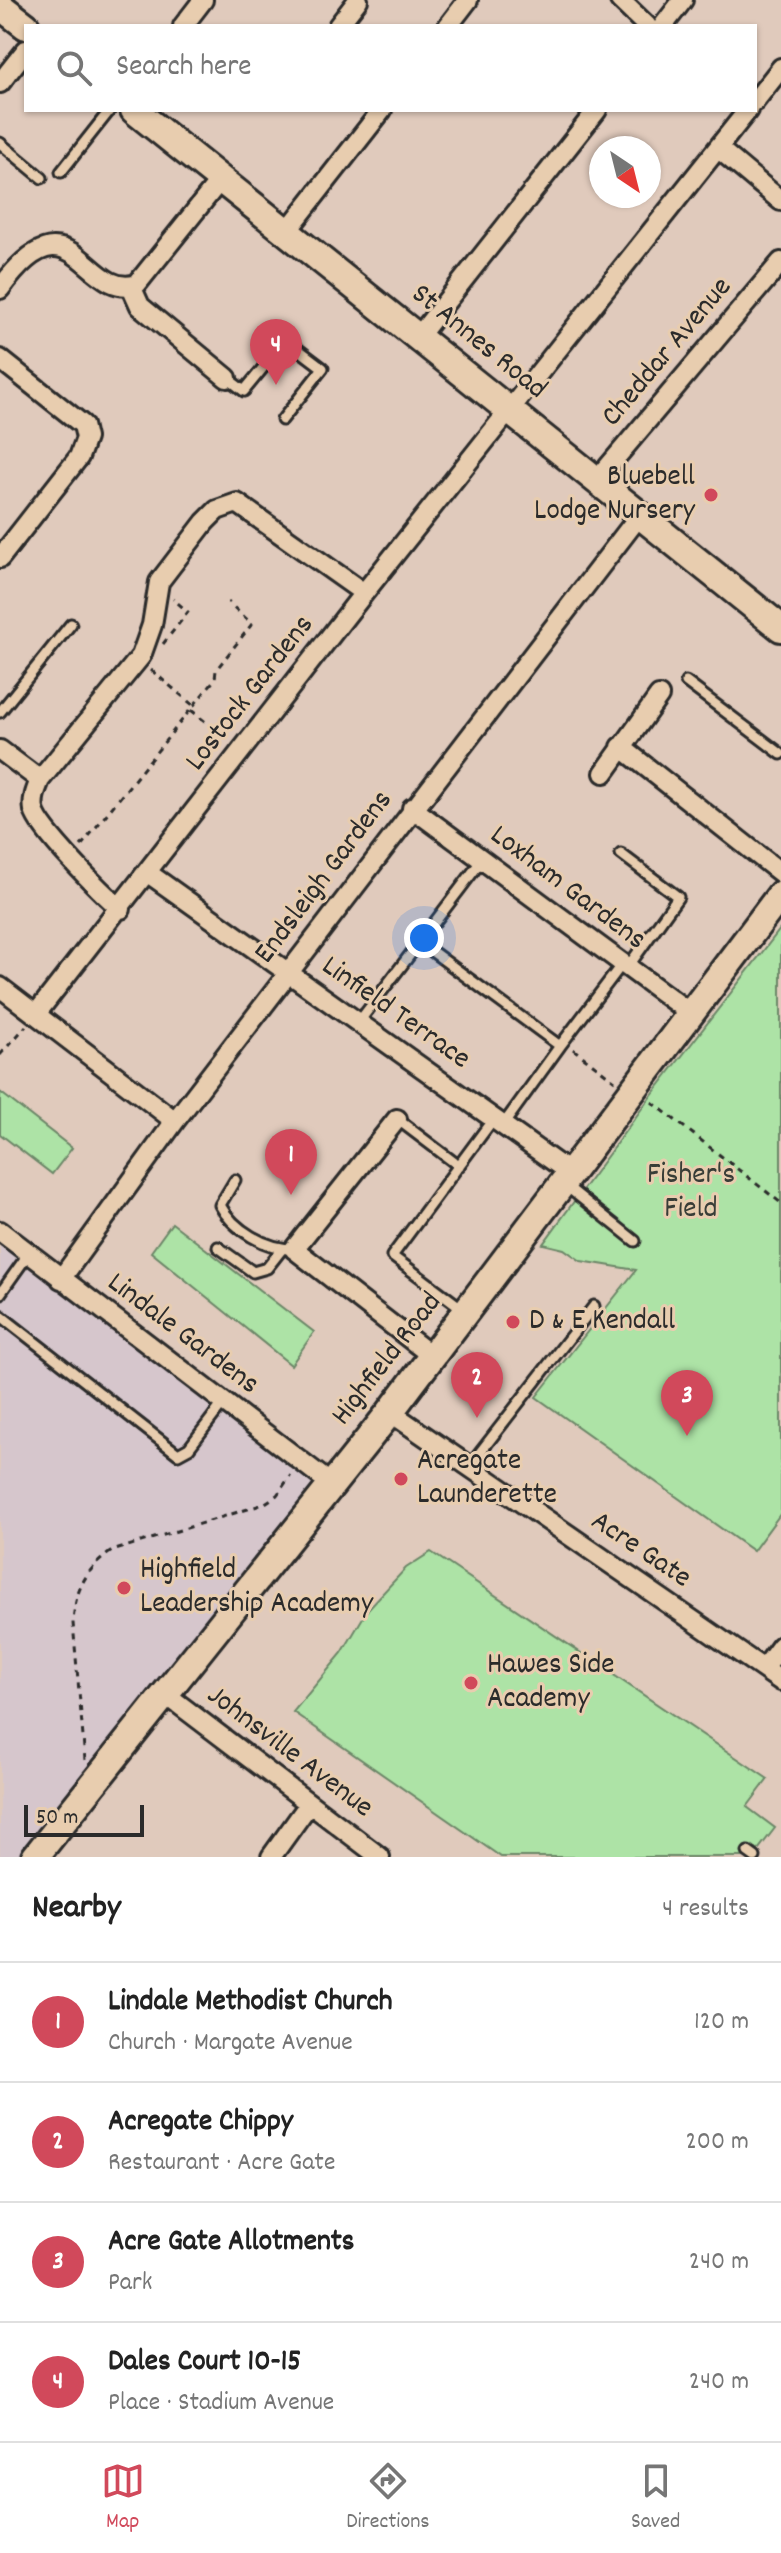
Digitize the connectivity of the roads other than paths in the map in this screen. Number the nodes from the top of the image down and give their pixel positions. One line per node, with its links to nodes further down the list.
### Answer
1 (203, 0): 8 (street)
2 (358, 0): 9 (street)
3 (468, 0): 10 (street)
4 (620, 0): 11 (street)
5 (683, 0): 12 (street)
6 (0, 6): 7 (street)
7 (24, 24)
8 (185, 24)
9 (340, 24)
10 (450, 24)
11 (645, 24)
12 (665, 24)
13 (24, 53): 15 (street)
14 (781, 68): 16 (street, Lostock Gardens)
15 (0, 83)
16 (757, 96)
17 (108, 112): 24 (lane)
18 (137, 112): 26 (street, St Annes Road)
19 (380, 112): 28 (street)
20 (595, 112): 32 (street)
21 (744, 112): 23 (street, Lostock Gardens)
22 (0, 143): 25 (lane)
23 (719, 149): 27 (street); 35 (street, Lostock Gardens)
24 (61, 172)
25 (42, 178)
26 (221, 179): 28 (street, St Annes Road); 30 (street)
27 (781, 201)
28 (288, 230): 32 (street, St Annes Road)
29 (781, 262): 37 (street, Cheddar Avenue)
30 (131, 286): 31 (street); 34 (street)
31 (0, 289)
32 (419, 336): 35 (street, St Annes Road)
33 (0, 359): 39 (street)
34 (227, 378): 36 (lane)
35 (512, 410): 37 (street, St Annes Road); 40 (street, Lostock Gardens)
36 (282, 420)
37 (597, 480): 38 (street, St Annes Road)
38 (639, 516): 42 (street, St Annes Road); 51 (street, Endsleigh Gardens)
39 (0, 558)
40 (364, 593): 50 (street); 54 (street, Lostock Gardens)
41 (71, 624): 45 (lane)
42 (781, 628)
43 (686, 682): 48 (lane)
44 (659, 696): 46 (street)
45 (0, 712)
46 (621, 747): 49 (street); 55 (street)
47 (0, 750): 50 (street)
48 (781, 754)
49 (604, 773)
50 (40, 780): 57 (street)
51 (412, 808): 53 (street, Loxham Gardens); 60 (street, Endsleigh Gardens)
52 (621, 854): 59 (lane)
53 (482, 860): 58 (lane); 59 (street, Loxham Gardens)
54 (148, 873): 57 (street, Lostock Gardens); 60 (street, Linfield Terrace)
55 (781, 873)
56 (781, 894): 62 (street, Highfield Road)
57 (121, 909): 63 (street, Lostock Gardens)
58 (418, 941): 64 (lane); 65 (lane)
59 (625, 966): 62 (street, Loxham Gardens); 65 (lane)
60 (288, 973): 64 (street, Linfield Terrace); 67 (street, Endsleigh Gardens)
61 (0, 987): 63 (street)
62 (690, 1013): 70 (street, Highfield Road)
63 (36, 1014): 67 (street)
64 (358, 1023): 68 (street, Linfield Terrace)
65 (562, 1044): 68 (lane)
66 (397, 1119): 69 (lane); 75 (street)
67 (175, 1121): 77 (street, Endsleigh Gardens)
68 (499, 1122): 69 (lane); 70 (street, Linfield Terrace)
69 (459, 1166): 80 (lane)
70 (566, 1178): 73 (lane); 80 (street, Highfield Road)
71 (235, 1180): 75 (lane)
72 (0, 1231): 76 (street, Lindale Gardens)
73 (635, 1241)
74 (218, 1247): 75 (lane)
75 (288, 1249): 82 (street)
76 (29, 1253): 77 (street, Lindale Gardens); 78 (lane)
77 (61, 1279): 83 (street, Lindale Gardens)
78 (0, 1294)
79 (594, 1306): 85 (lane)
80 (466, 1311): 82 (street, Highfield Road)
81 (0, 1315): 83 (lane)
82 (432, 1356): 84 (street, Highfield Road)
83 (224, 1402): 86 (street, Lindale Gardens)
84 (390, 1412): 85 (street, Acre Gate); 86 (street, Highfield Road)
85 (468, 1468): 88 (street, Acre Gate)
86 (331, 1484): 90 (street, Highfield Road)
87 (781, 1646): 88 (street)
88 (764, 1669): 89 (street, Acre Gate)
89 (781, 1681)
90 (164, 1693): 91 (street, Johnsville Avenue); 92 (street, Highfield Road)
91 (309, 1804): 93 (street); 94 (street, Johnsville Avenue)
92 (35, 1857)
93 (271, 1857)
94 (380, 1857)

